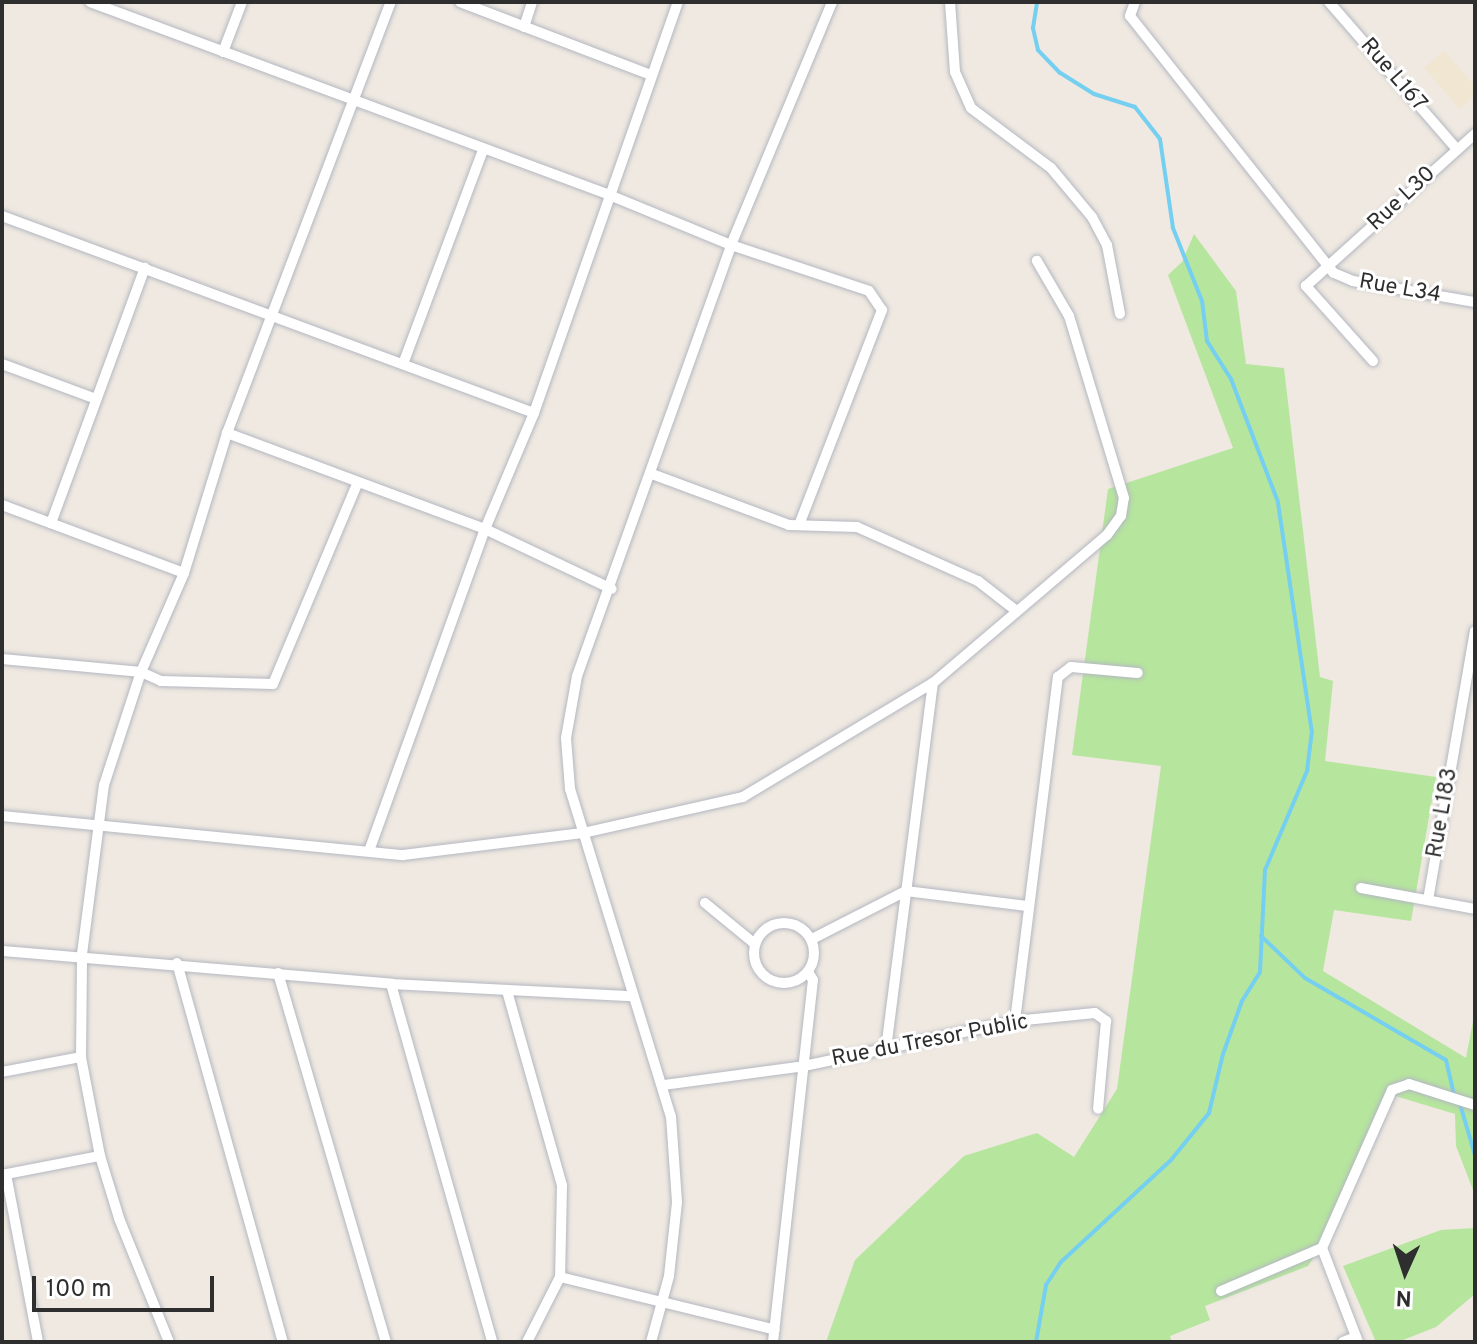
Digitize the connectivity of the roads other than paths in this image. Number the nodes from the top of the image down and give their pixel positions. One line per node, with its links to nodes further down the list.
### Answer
1 (90, 2): 12 (street)
2 (242, 2): 12 (street)
3 (391, 2): 14 (street)
4 (460, 2): 11 (street)
5 (532, 2): 11 (street)
6 (678, 2): 13 (street)
7 (832, 2): 20 (street)
8 (950, 2): 26 (street)
9 (1135, 2): 22 (street)
10 (1329, 2): 16 (street, Rue L167)
11 (524, 27): 13 (street)
12 (223, 52): 14 (street)
13 (649, 74): 18 (street)
14 (357, 102): 17 (street); 25 (street)
15 (1475, 134): 16 (street, Rue L30)
16 (1457, 149): 22 (street, Rue L30)
17 (483, 150): 18 (street); 29 (street)
18 (607, 194): 20 (street); 31 (street)
19 (2, 216): 23 (street)
20 (731, 245): 33 (street); 37 (street)
21 (1037, 261): 41 (street)
22 (1331, 266): 24 (street, Rue L34); 27 (street, Rue L30)
23 (145, 268): 25 (street); 30 (street)
24 (1475, 302)
25 (274, 313): 29 (street); 32 (street)
26 (1120, 314)
27 (1373, 361)
28 (2, 364): 30 (street)
29 (403, 364): 31 (street)
30 (96, 399): 36 (street)
31 (534, 413): 38 (street)
32 (227, 433): 34 (street); 39 (street)
33 (652, 474): 37 (street); 40 (street)
34 (358, 482): 38 (street); 44 (street)
35 (2, 505): 36 (street)
36 (51, 523): 39 (street)
37 (799, 525): 41 (street)
38 (485, 529): 40 (street); 50 (street)
39 (184, 573): 44 (street)
40 (612, 589): 49 (street)
41 (1014, 609): 46 (street)
42 (1475, 631): 53 (street, Rue L183)
43 (2, 659): 44 (street)
44 (141, 672): 48 (street)
45 (1138, 673): 55 (street)
46 (933, 683): 49 (street); 52 (street)
47 (2, 816): 48 (street)
48 (100, 824): 50 (street); 60 (street)
49 (583, 833): 50 (street); 66 (street)
50 (369, 851)
51 (1361, 888): 53 (street)
52 (906, 891): 55 (street); 57 (street); 68 (street)
53 (1428, 900): 56 (street)
54 (705, 903): 58 (street)
55 (1027, 906): 67 (street)
56 (1475, 909)
57 (812, 939): 58 (street); 62 (street)
58 (755, 944): 62 (street)
59 (2, 951): 60 (street)
60 (82, 954): 61 (street); 69 (street)
61 (177, 963): 63 (street); 85 (street)
62 (808, 972): 70 (street)
63 (278, 973): 64 (street); 86 (street)
64 (391, 984): 65 (street); 87 (street)
65 (507, 991): 66 (street); 78 (street)
66 (632, 996): 72 (street)
67 (1015, 1021): 68 (street, Rue du Tresor Public); 74 (street, Rue du Tresor Public)
68 (886, 1049): 70 (street, Rue du Tresor Public)
69 (81, 1057): 71 (street); 75 (street)
70 (804, 1066): 72 (street, Rue du Tresor Public); 81 (street)
71 (2, 1072)
72 (664, 1085): 80 (street)
73 (1475, 1105): 77 (street)
74 (1098, 1109)
75 (100, 1156): 76 (street); 84 (street)
76 (4, 1174): 83 (street)
77 (1322, 1248): 79 (street); 82 (street)
78 (560, 1277): 80 (street); 88 (street)
79 (1221, 1291)
80 (663, 1307): 81 (street); 89 (street)
81 (774, 1336)
82 (1357, 1340): 90 (street)
83 (38, 1342)
84 (169, 1342)
85 (283, 1342)
86 (386, 1342)
87 (492, 1342)
88 (527, 1342)
89 (651, 1342)
90 (1343, 1342)

